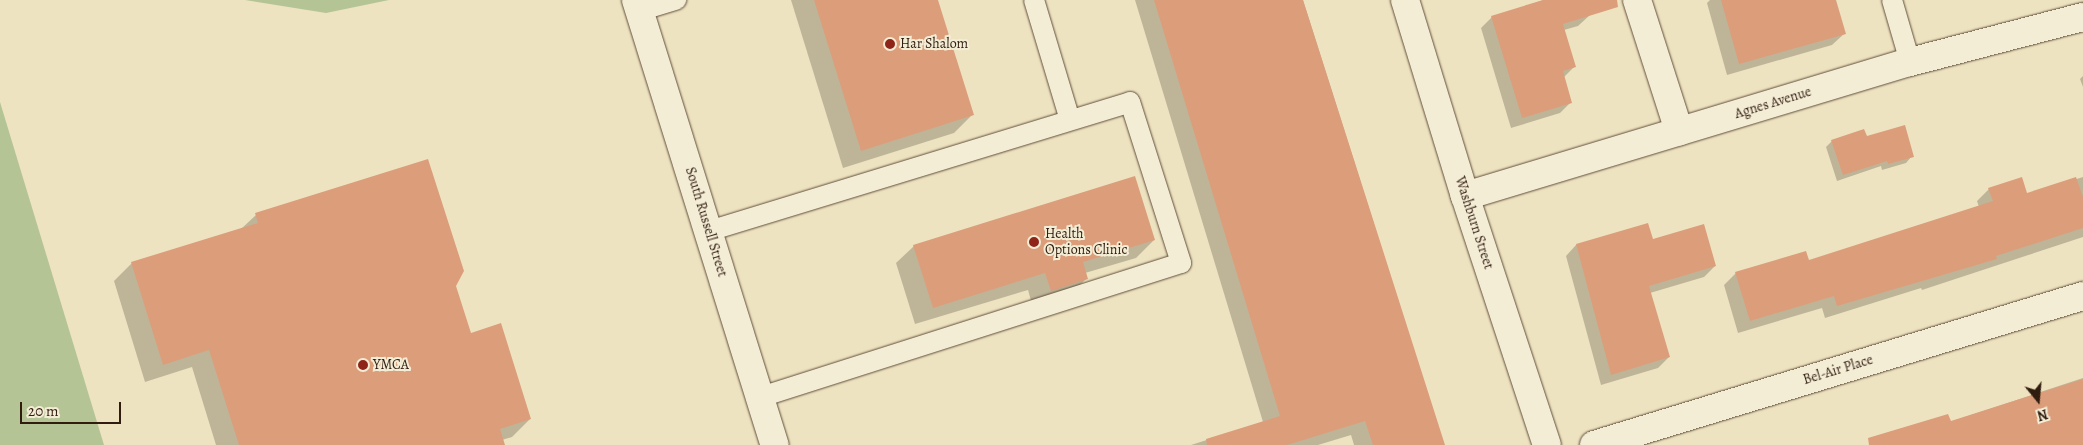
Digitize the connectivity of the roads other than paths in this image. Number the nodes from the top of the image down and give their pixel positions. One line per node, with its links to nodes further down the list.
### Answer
1 (676, 0): 6 (lane)
2 (1034, 0): 9 (lane)
3 (1405, 0): 11 (street, Washburn Street)
4 (1637, 0): 10 (street)
5 (1892, 0): 8 (lane)
6 (637, 5): 12 (street, South Russell Street)
7 (2083, 17): 8 (street, Agnes Avenue)
8 (1910, 62): 10 (street, Agnes Avenue)
9 (1070, 120): 12 (lane); 14 (lane)
10 (1679, 131): 11 (street, Agnes Avenue)
11 (1465, 196): 16 (street, Washburn Street)
12 (709, 231): 14 (street, South Russell Street)
13 (2083, 296): 17 (street, Bel-Air Place)
14 (761, 397): 15 (street, South Russell Street)
15 (775, 445)
16 (1547, 445)
17 (1594, 445)

